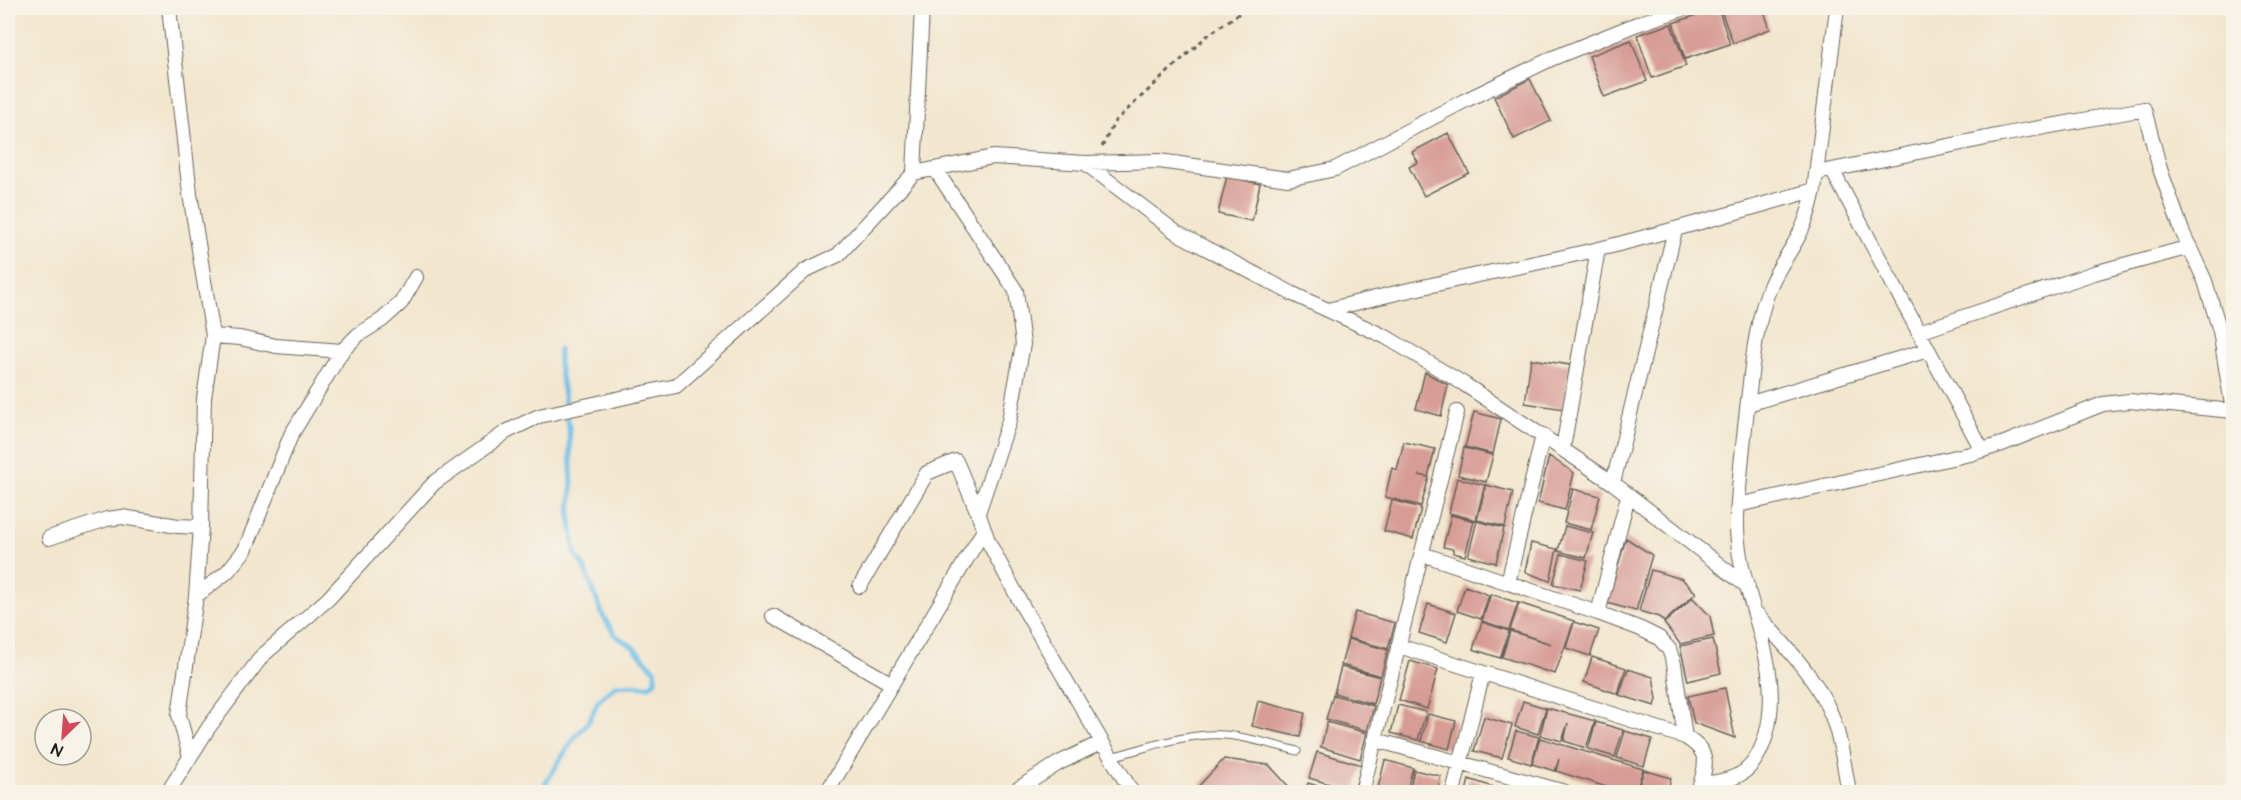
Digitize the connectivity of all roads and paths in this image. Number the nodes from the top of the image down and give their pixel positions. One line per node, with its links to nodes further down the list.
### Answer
1 (170, 8): 18 (street)
2 (922, 8): 10 (street)
3 (1247, 8): 6 (path)
4 (1685, 8): 6 (street)
5 (1837, 8): 9 (street)
6 (1090, 163): 7 (street); 16 (street)
7 (935, 169): 10 (street); 30 (street)
8 (1832, 170): 9 (street); 13 (street); 17 (street)
9 (1817, 173): 11 (street)
10 (914, 174): 50 (street)
11 (1814, 190): 12 (street); 21 (street)
12 (1675, 230): 14 (street); 27 (street)
13 (2190, 247): 17 (street); 22 (street)
14 (1598, 249): 16 (street); 25 (street)
15 (416, 278): 20 (street)
16 (1329, 310): 24 (street)
17 (1919, 332): 19 (street)
18 (213, 336): 20 (street); 31 (street)
19 (1928, 350): 21 (street); 26 (street)
20 (342, 351): 38 (street)
21 (1748, 404): 29 (street)
22 (2233, 411): 26 (street)
23 (1457, 412): 34 (street)
24 (1543, 435): 25 (street); 35 (street)
25 (1563, 448): 27 (street)
26 (1982, 450): 29 (street)
27 (1613, 483): 28 (street)
28 (1628, 496): 37 (street); 40 (street)
29 (1738, 505): 37 (street)
30 (978, 513): 32 (street); 36 (street)
31 (201, 527): 33 (street); 38 (street)
32 (984, 530): 44 (street); 47 (street)
33 (49, 538)
34 (1422, 554): 35 (street); 42 (street)
35 (1508, 583): 40 (street)
36 (860, 586)
37 (1748, 587): 39 (street)
38 (196, 596): 50 (street)
39 (1755, 612): 52 (street); 61 (street)
40 (1598, 613): 45 (street)
41 (773, 616): 44 (street)
42 (1399, 646): 43 (street); 46 (street)
43 (1483, 673): 45 (street); 51 (street)
44 (892, 684): 55 (street)
45 (1685, 737): 52 (street)
46 (1376, 740): 51 (street); 58 (street)
47 (1102, 742): 49 (street); 56 (street)
48 (1297, 751): 49 (lane)
49 (1111, 757): 57 (street)
50 (190, 758): 54 (street)
51 (1460, 763): 53 (street); 59 (street)
52 (1699, 788)
53 (1543, 789): 60 (street)
54 (168, 792)
55 (827, 792)
56 (1013, 792)
57 (1132, 792)
58 (1362, 792)
59 (1453, 792)
60 (1565, 792)
61 (1849, 792)

